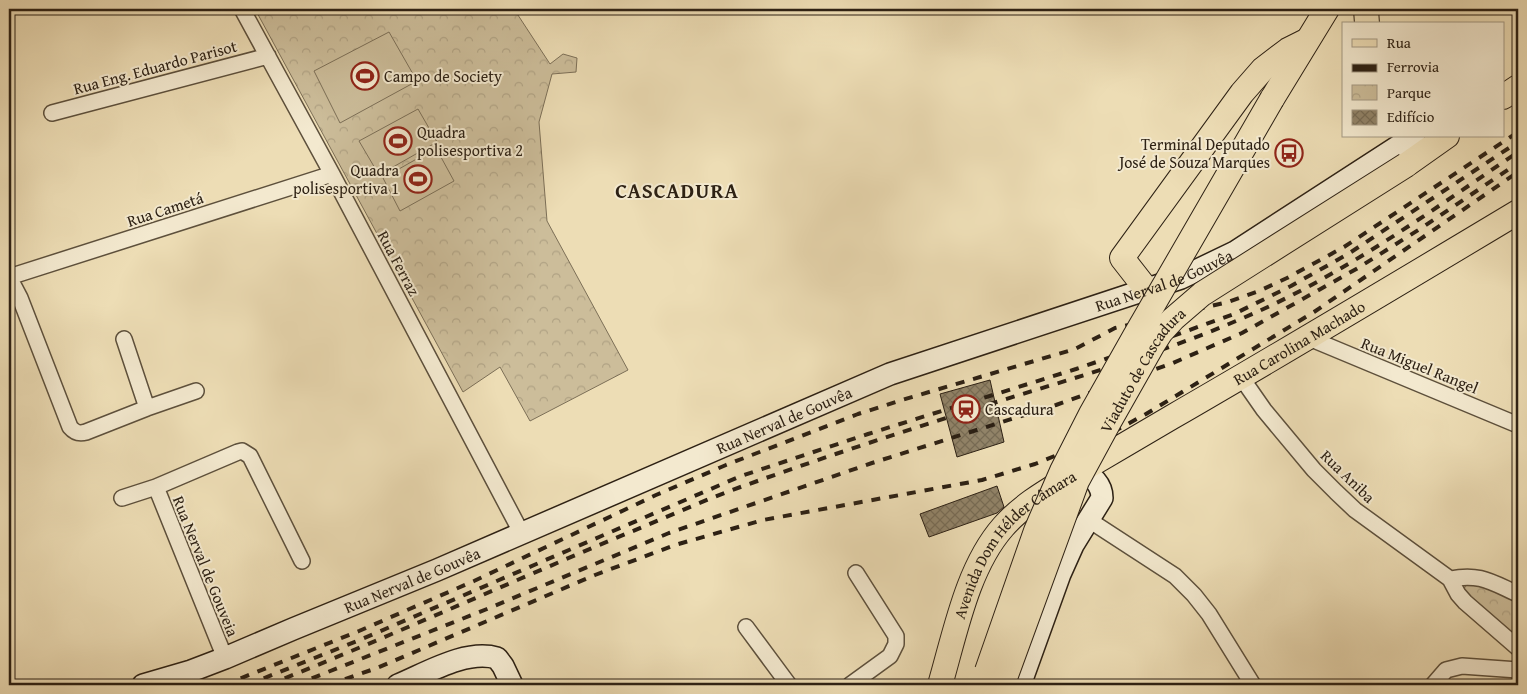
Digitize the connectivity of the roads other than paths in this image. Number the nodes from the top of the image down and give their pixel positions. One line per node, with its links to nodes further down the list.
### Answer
1 (242, 9): 6 (street, Rua Ferraz)
2 (1327, 9): 5 (main road, Viaduto de Cascadura)
3 (1366, 9): 4 (main road)
4 (1367, 22)
5 (1306, 41): 13 (main road); 33 (main road, Viaduto de Cascadura, bridge)
6 (268, 56): 7 (street, Rua Eng. Eduardo Parisot); 10 (street, Rua Ferraz)
7 (52, 113)
8 (1411, 138): 13 (main road, Rua Nerval de Gouvêa)
9 (1444, 138): 33 (main road, Viaduto de Cascadura, bridge)
10 (332, 174): 12 (street, Rua Cametá); 24 (street, Rua Ferraz)
11 (1518, 212): 15 (main road, Rua Carolina Machado)
12 (9, 277): 18 (street)
13 (1146, 290): 24 (main road, Rua Nerval de Gouvêa)
14 (124, 338): 18 (street)
15 (1309, 338): 16 (main road, Rua Carolina Machado); 19 (street, Rua Miguel Rangel)
16 (1241, 377): 20 (main road, Rua Carolina Machado); 27 (street, Rua Aniba)
17 (196, 391): 18 (street)
18 (147, 408)
19 (1518, 425)
20 (1080, 472): 23 (main road, Avenida Dom Hélder Câmara); 39 (main road, Avenida Dom Hélder Câmara)
21 (156, 487): 22 (street, Rua Nerval de Gouveia); 25 (street, Rua Nerval de Gouveia); 31 (street, Rua Nerval de Gouveia)
22 (122, 498)
23 (1089, 520): 33 (main road, Avenida Dom Hélder Câmara); 40 (street)
24 (522, 534): 31 (main road, Rua Nerval de Gouvêa)
25 (302, 561)
26 (856, 574): 38 (street)
27 (1450, 579): 28 (street); 30 (street)
28 (1518, 594)
29 (746, 627): 37 (street)
30 (1518, 648)
31 (225, 658): 34 (main road, Rua Nerval de Gouvêa)
32 (1518, 670): 41 (street)
33 (999, 681)
34 (143, 685)
35 (398, 685): 36 (main road)
36 (512, 685)
37 (789, 685)
38 (850, 685)
39 (940, 685)
40 (1253, 685)
41 (1433, 685)

